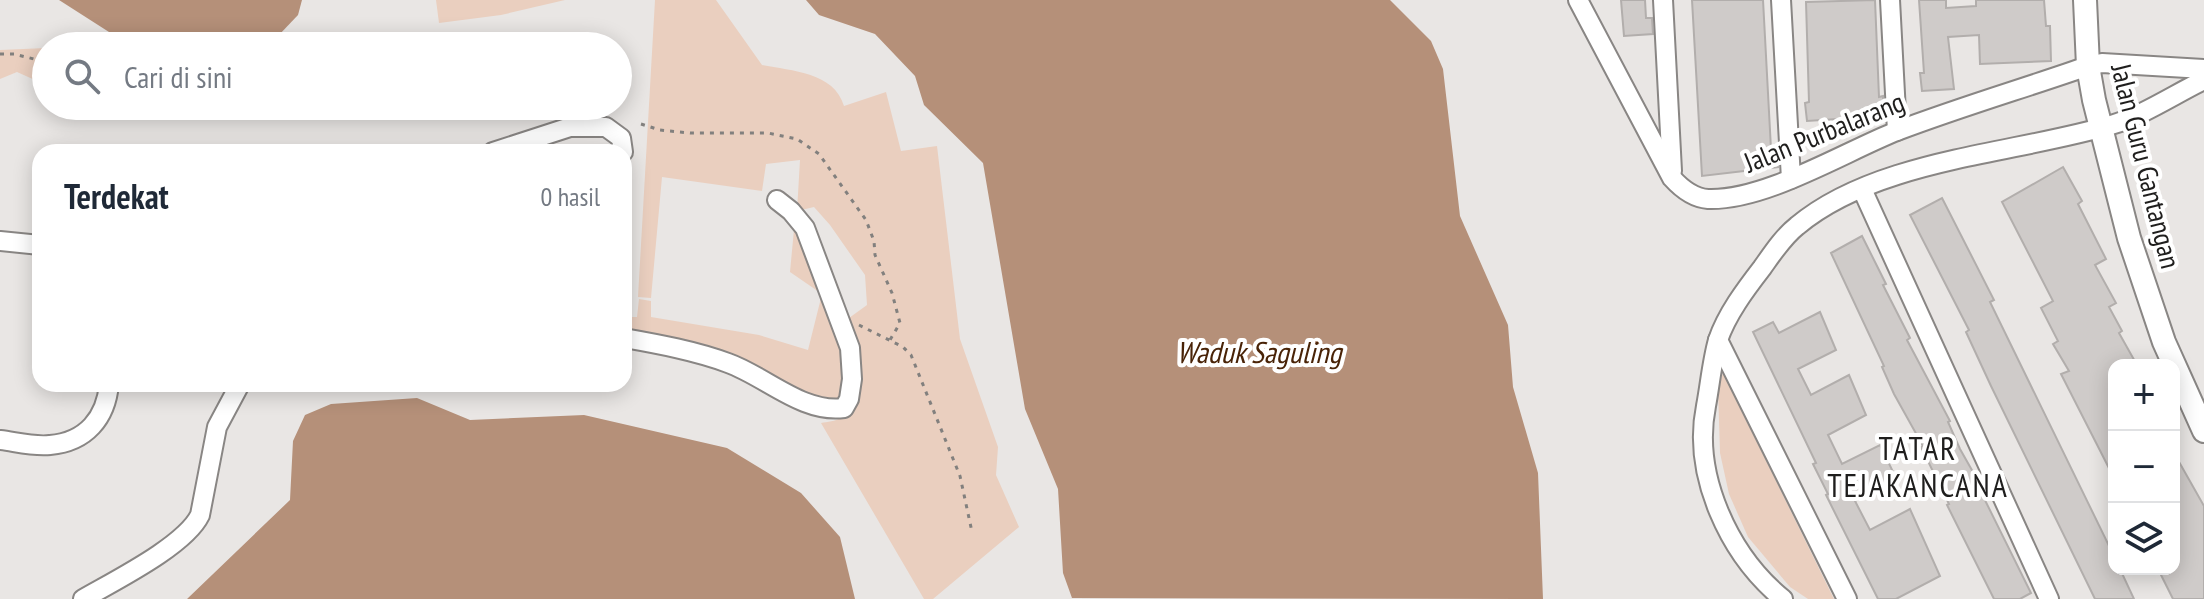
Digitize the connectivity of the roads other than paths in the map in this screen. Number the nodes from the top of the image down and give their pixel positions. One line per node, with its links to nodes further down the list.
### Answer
1 (1578, 0): 14 (street, Jalan Purbalarang)
2 (1663, 0): 14 (street)
3 (1781, 0): 15 (street)
4 (1890, 0): 11 (street)
5 (2085, 0): 7 (street, Jalan Guru Gantangan)
6 (2098, 0): 7 (street, Jalan Guru Gantangan)
7 (2095, 65): 8 (street); 10 (street, Jalan Guru Gantangan); 11 (street, Jalan Purbalarang)
8 (2204, 69)
9 (2204, 80): 10 (street)
10 (2108, 126): 16 (street); 24 (street, Jalan Guru Gantangan); 25 (street, Jalan Guru Gantangan)
11 (1897, 131): 15 (street, Jalan Purbalarang)
12 (518, 144): 13 (street)
13 (622, 144)
14 (1672, 178): 15 (street, Jalan Purbalarang)
15 (1791, 179)
16 (1862, 189): 21 (street); 30 (street)
17 (777, 200): 20 (street)
18 (0, 241): 19 (street)
19 (32, 244)
20 (632, 340)
21 (1718, 340): 28 (street); 29 (street)
22 (108, 392): 26 (street)
23 (236, 392): 27 (street)
24 (2204, 399)
25 (2204, 431)
26 (0, 440)
27 (83, 599)
28 (1783, 599)
29 (1847, 599)
30 (2049, 599)

